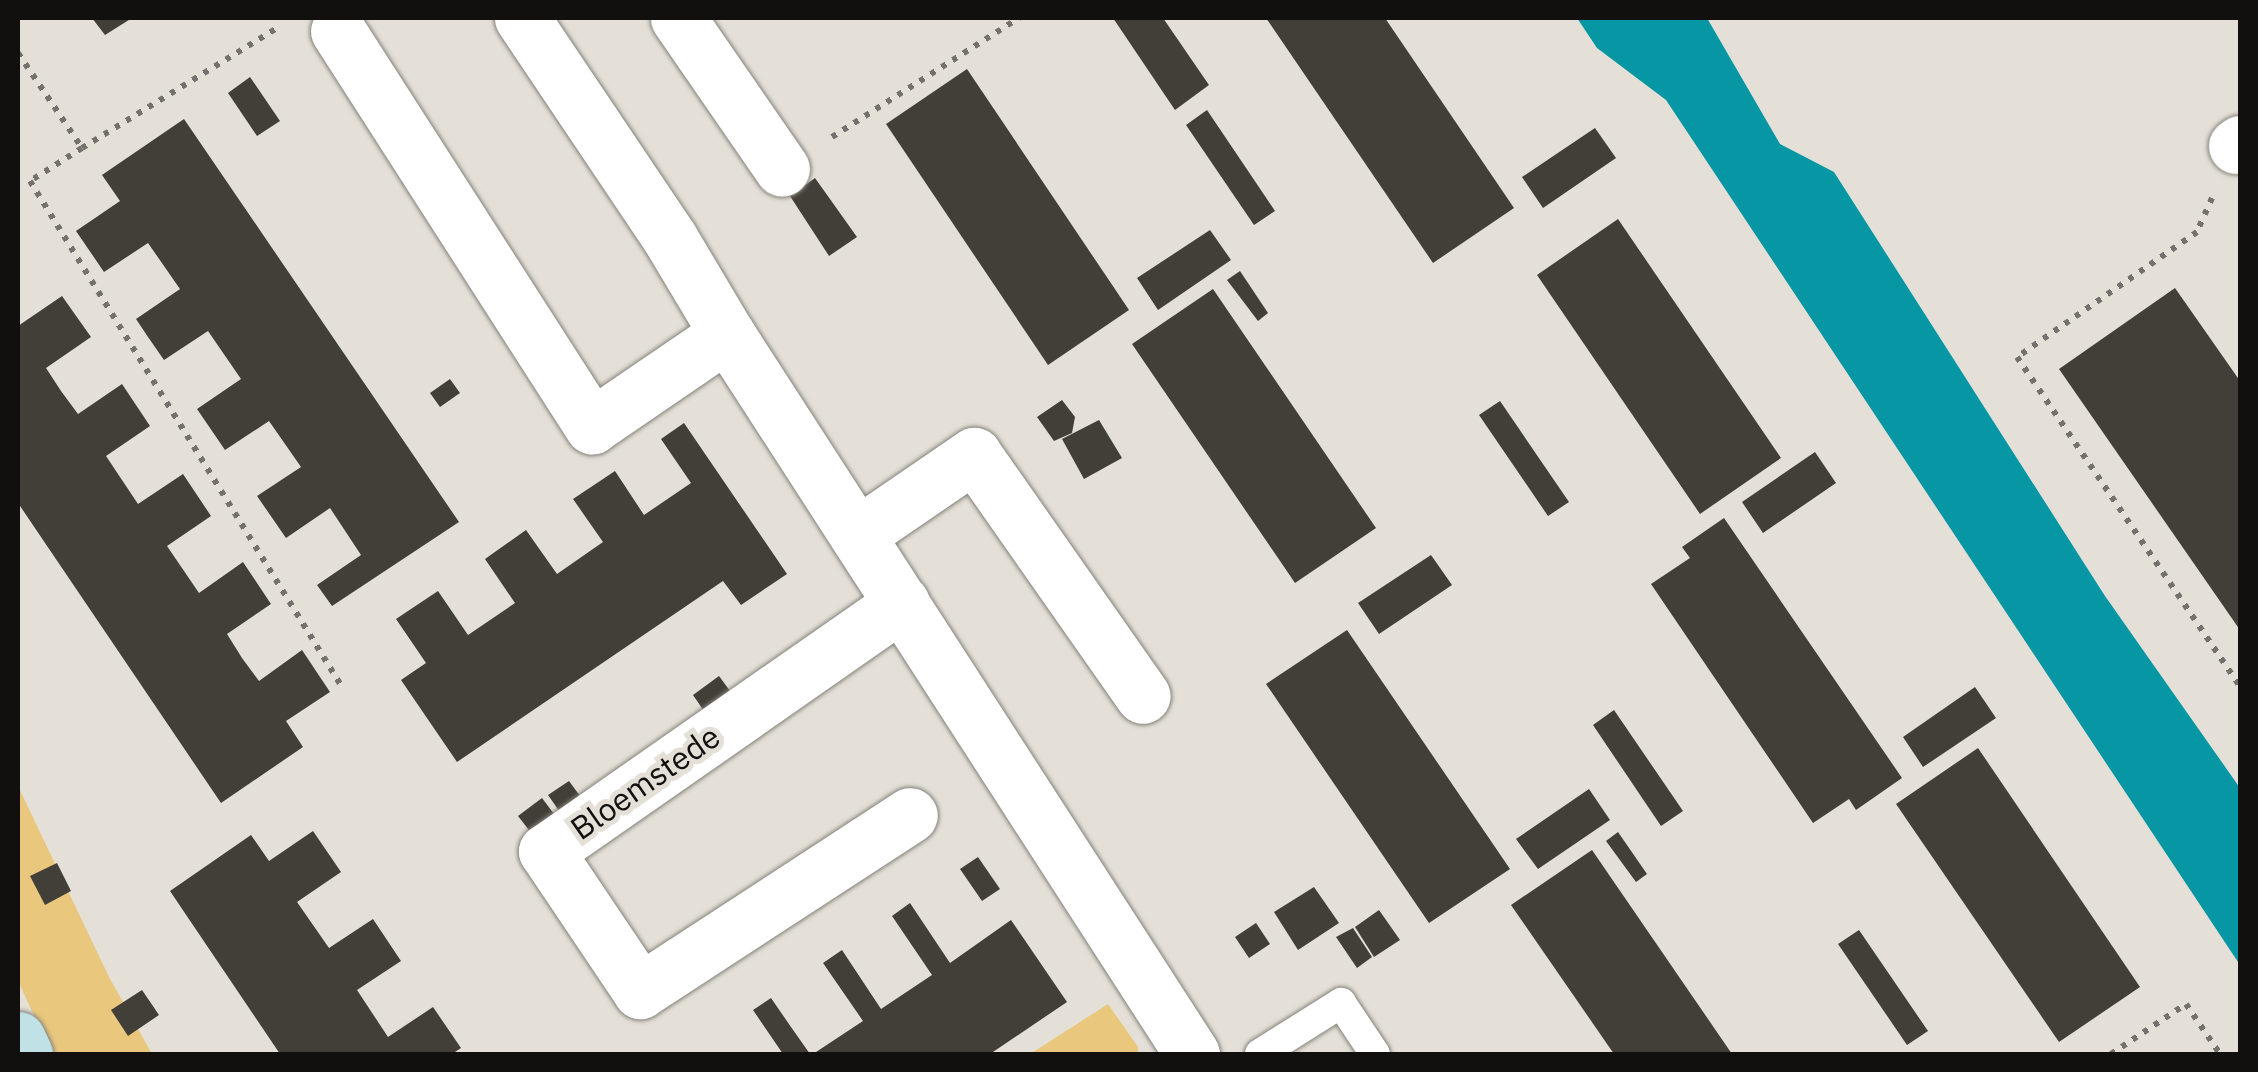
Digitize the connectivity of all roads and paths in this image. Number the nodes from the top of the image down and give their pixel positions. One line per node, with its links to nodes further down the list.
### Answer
1 (522, 18): 9 (street)
2 (678, 18): 8 (street)
3 (1019, 18): 8 (path)
4 (316, 24): 7 (path); 9 (street)
5 (18, 53): 7 (path)
6 (2238, 145): 12 (path)
7 (82, 148): 13 (path)
8 (782, 169)
9 (727, 334): 10 (street)
10 (857, 535): 11 (street); 14 (street)
11 (902, 603): 15 (street, Bloemstede); 18 (street)
12 (2240, 686)
13 (342, 687)
14 (1144, 696)
15 (910, 814)
16 (18, 1039): 17 (main road)
17 (26, 1054)
18 (1192, 1054)
19 (1260, 1054): 20 (lane)
20 (1375, 1054)
21 (2111, 1054): 22 (path)
22 (2220, 1054)

